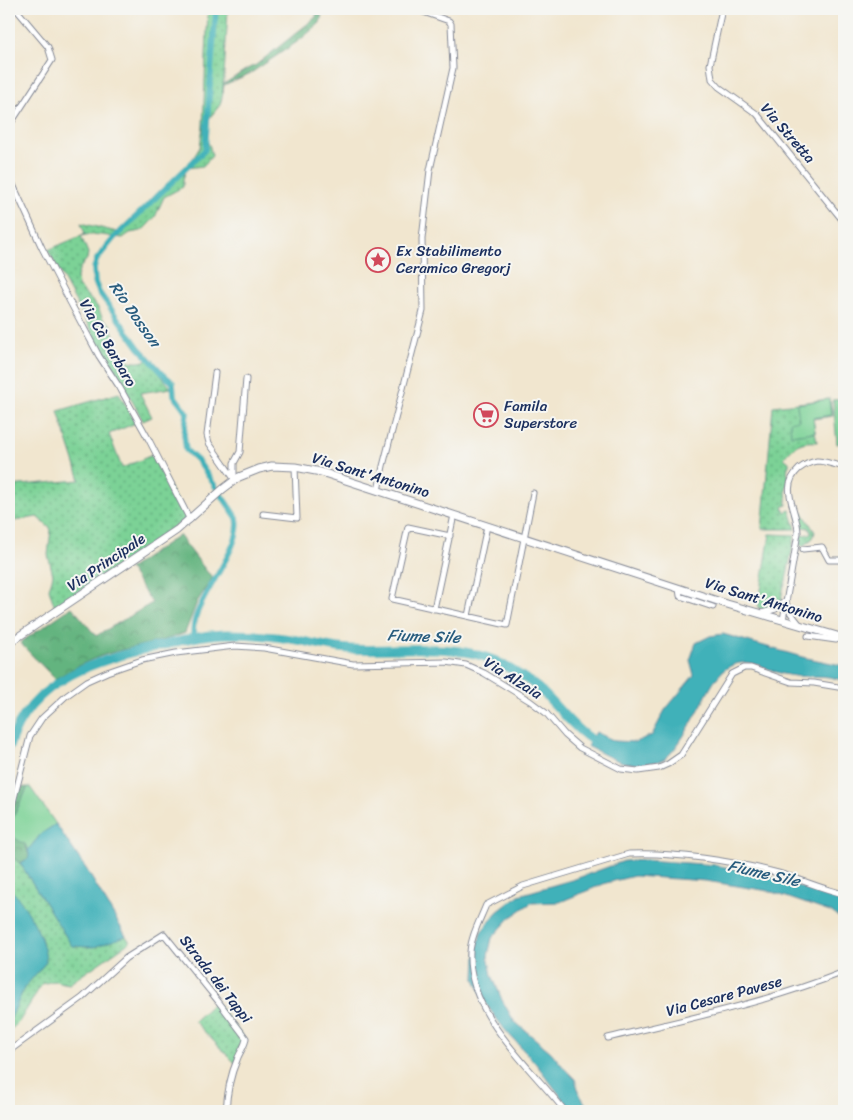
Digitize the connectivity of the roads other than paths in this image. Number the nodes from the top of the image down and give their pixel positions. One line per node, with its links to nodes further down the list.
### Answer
1 (16, 9): 4 (street)
2 (415, 9): 12 (street)
3 (722, 9): 6 (street, Via Stretta)
4 (9, 126)
5 (9, 176): 17 (street, Via Cà Barbaro)
6 (844, 222)
7 (215, 373): 11 (street)
8 (246, 379): 11 (street)
9 (844, 466): 24 (street)
10 (295, 467): 11 (main road, Via Sant'Antonino); 12 (main road, Via Sant'Antonino); 15 (street)
11 (235, 480): 14 (main road, Via Sant'Antonino)
12 (378, 491): 16 (main road, Via Sant'Antonino)
13 (533, 493): 20 (street)
14 (214, 498): 17 (main road, Via Principale)
15 (263, 514)
16 (454, 515): 18 (main road, Via Sant'Antonino); 19 (street)
17 (190, 520): 33 (main road, Via Principale)
18 (487, 526): 20 (main road, Via Sant'Antonino); 28 (street)
19 (450, 536): 26 (street); 26 (street)
20 (526, 539): 23 (main road, Via Sant'Antonino); 28 (street)
21 (803, 549): 22 (street)
22 (844, 560)
23 (679, 589): 25 (street, Via Sant'Antonino); 27 (main road, Via Sant'Antonino)
24 (786, 602): 27 (street); 29 (street); 30 (street)
25 (713, 607)
26 (434, 609): 28 (street)
27 (760, 614): 29 (main road, Via Sant'Antonino)
28 (468, 616)
29 (783, 620): 30 (main road, Via Sant'Antonino)
30 (800, 625): 32 (main road, Via Sant'Antonino)
31 (808, 636): 32 (street, Via Sant'Antonino)
32 (843, 637)
33 (9, 643)
34 (844, 688): 35 (street, Via Alzaia)
35 (9, 818)
36 (844, 894): 41 (street)
37 (844, 972): 38 (street, Via Cesare Pavese)
38 (608, 1038)
39 (9, 1051): 40 (street, Strada dei Tappi)
40 (226, 1111)
41 (565, 1111)

